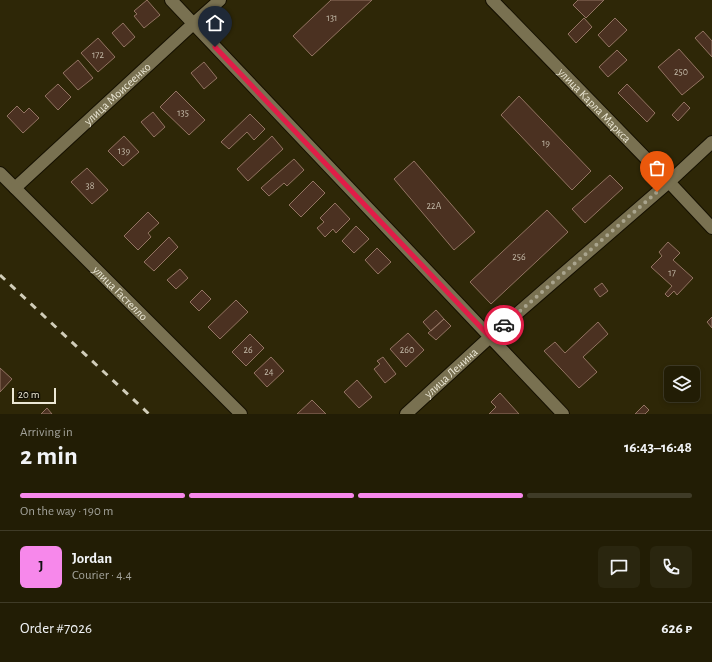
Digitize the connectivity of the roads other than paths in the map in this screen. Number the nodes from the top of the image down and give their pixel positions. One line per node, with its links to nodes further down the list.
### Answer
1 (172, 0): 4 (street)
2 (220, 0): 4 (street, улица Моисеенко)
3 (492, 0): 7 (street, улица Карла Маркса)
4 (193, 24): 8 (street, улица Моисеенко); 10 (street)
5 (712, 142): 7 (street, улица Ленина)
6 (0, 173): 8 (street, улица Гастелло)
7 (669, 182): 9 (street, улица Карла Маркса); 10 (street, улица Ленина)
8 (15, 188): 11 (street, улица Гастелло)
9 (712, 228)
10 (490, 337): 12 (street, улица Ленина); 13 (street)
11 (241, 414)
12 (406, 414)
13 (563, 414)

